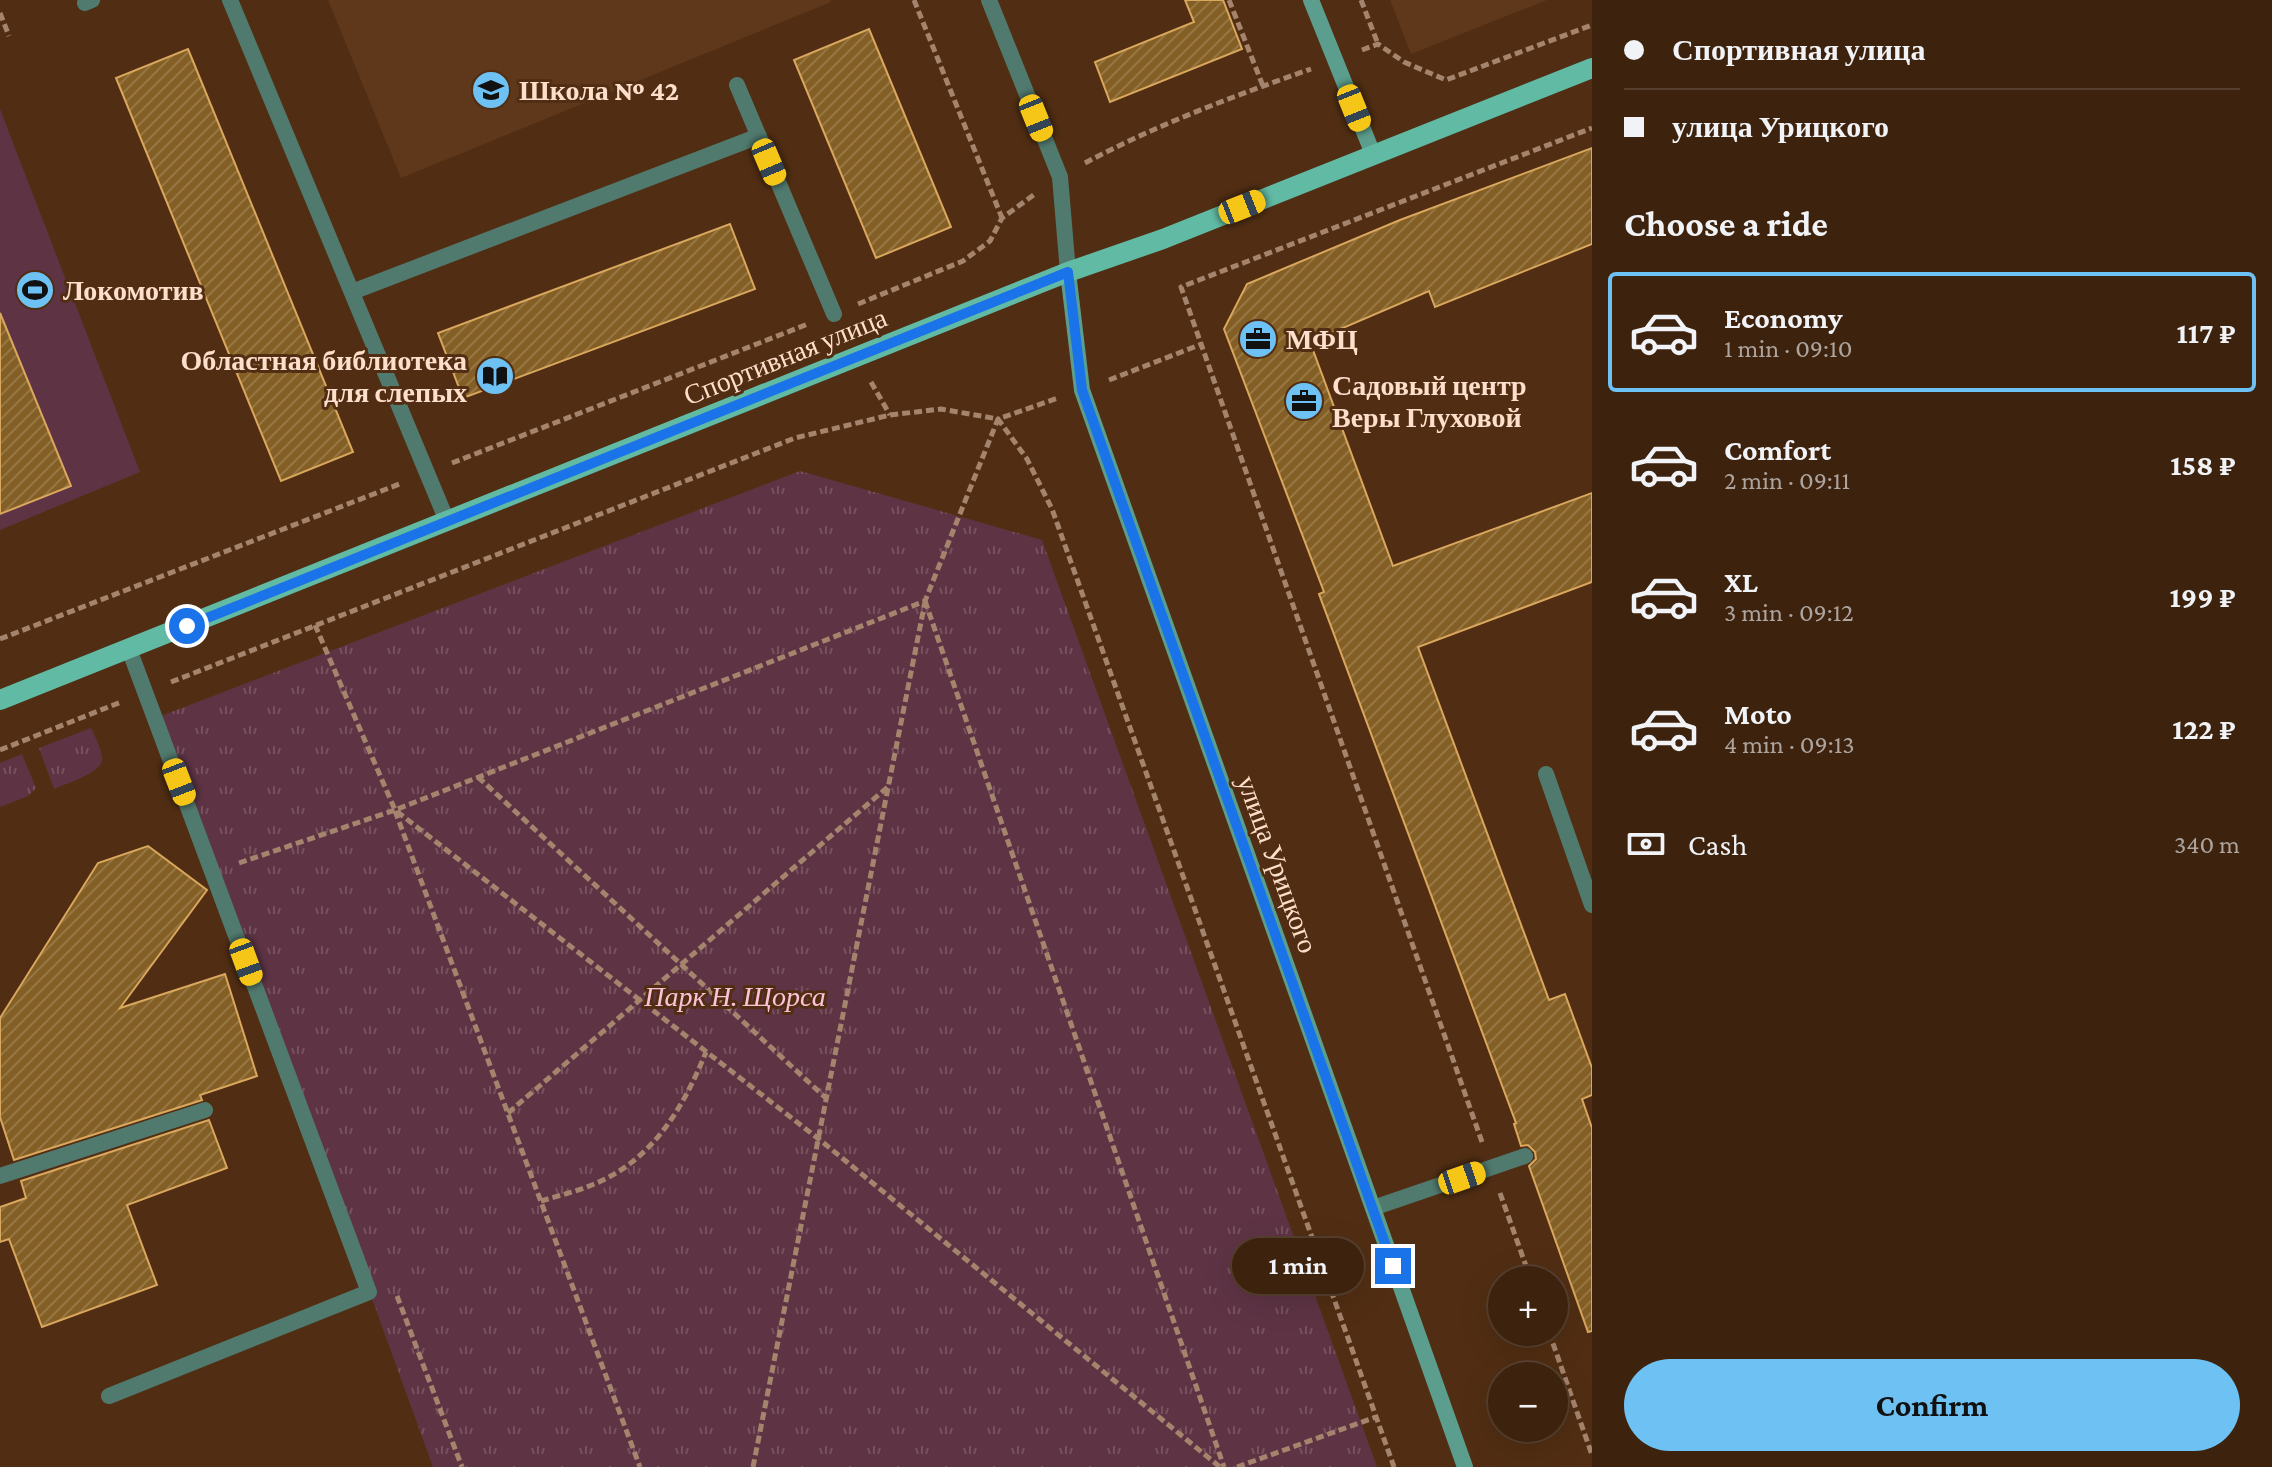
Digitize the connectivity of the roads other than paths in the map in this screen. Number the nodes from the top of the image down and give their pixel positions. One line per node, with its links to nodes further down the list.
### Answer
1 (230, 0): 9 (lane)
2 (989, 0): 8 (lane)
3 (1311, 0): 7 (main road)
4 (1592, 68): 7 (main road, Спортивная улица)
5 (737, 85): 6 (lane)
6 (759, 136): 9 (lane); 10 (lane)
7 (1373, 154): 8 (main road, Спортивная улица)
8 (1068, 272): 11 (main road, Спортивная улица); 19 (main road, улица Урицкого)
9 (352, 292): 11 (lane)
10 (834, 314)
11 (447, 521): 12 (main road, Спортивная улица)
12 (129, 649): 13 (main road, Спортивная улица); 20 (lane)
13 (0, 700)
14 (1546, 774): 15 (lane)
15 (1592, 905)
16 (205, 1110): 18 (lane)
17 (1525, 1156): 19 (lane)
18 (0, 1176)
19 (1373, 1208): 21 (main road, улица Урицкого)
20 (109, 1396)
21 (1465, 1467)

